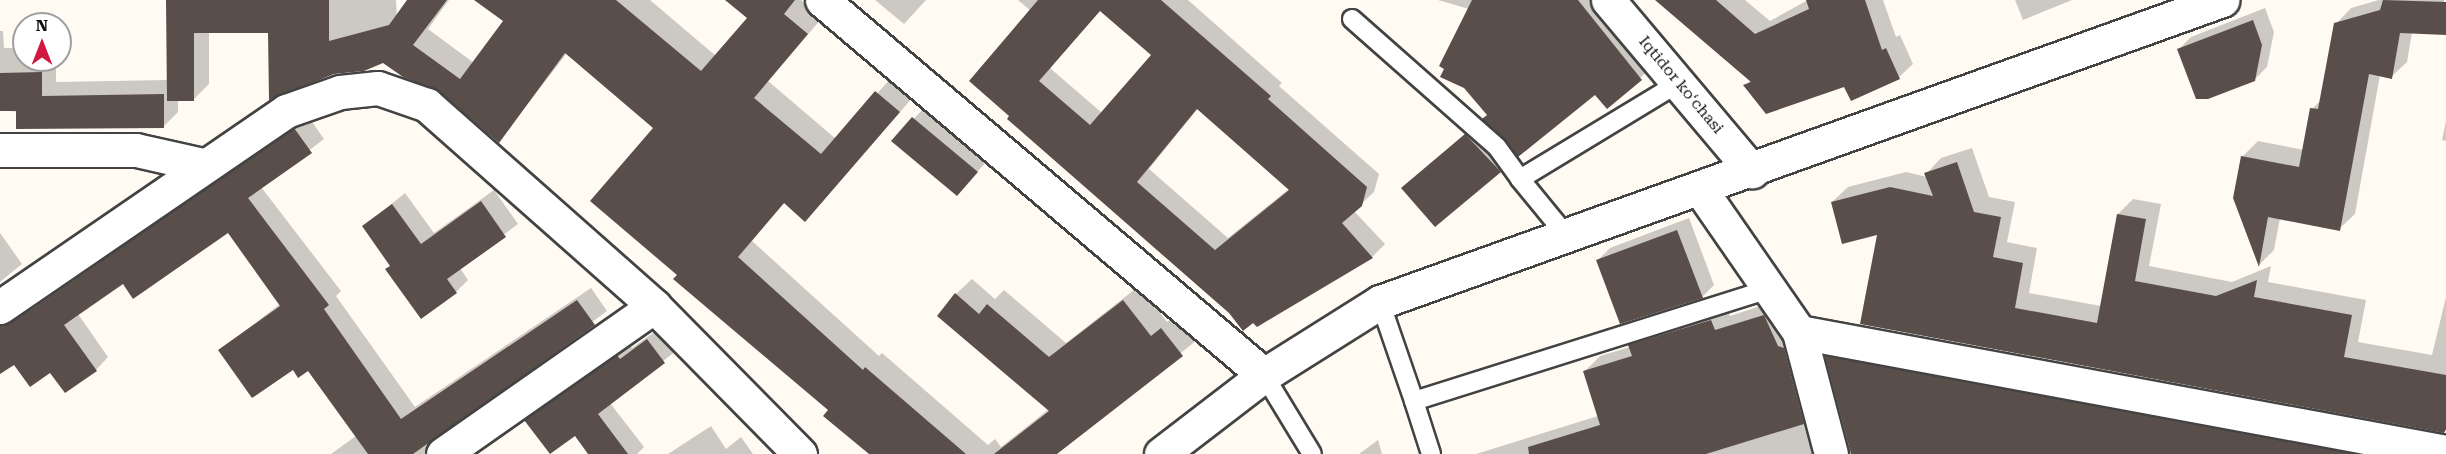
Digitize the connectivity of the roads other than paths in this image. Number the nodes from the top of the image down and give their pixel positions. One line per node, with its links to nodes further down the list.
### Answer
1 (822, 0): 17 (street)
2 (1608, 0): 5 (street, Iqtidor koʻchasi)
3 (2222, 0): 8 (street)
4 (1352, 19): 9 (lane)
5 (1680, 82): 8 (street, Iqtidor koʻchasi); 9 (lane)
6 (0, 150): 7 (street)
7 (203, 165): 14 (street); 15 (street)
8 (1752, 171): 10 (street)
9 (1520, 179): 11 (lane)
10 (1700, 189): 11 (street); 12 (street)
11 (1566, 234): 13 (street)
12 (1767, 290): 16 (street); 18 (lane)
13 (1380, 302): 17 (street); 18 (lane)
14 (654, 306): 21 (street); 22 (street)
15 (0, 307)
16 (1799, 332): 19 (street); 25 (street)
17 (1264, 375): 20 (lane); 23 (street)
18 (1414, 401): 24 (lane)
19 (2446, 452)
20 (1313, 453)
21 (443, 454)
22 (800, 454)
23 (1161, 454)
24 (1431, 454)
25 (1831, 454)

